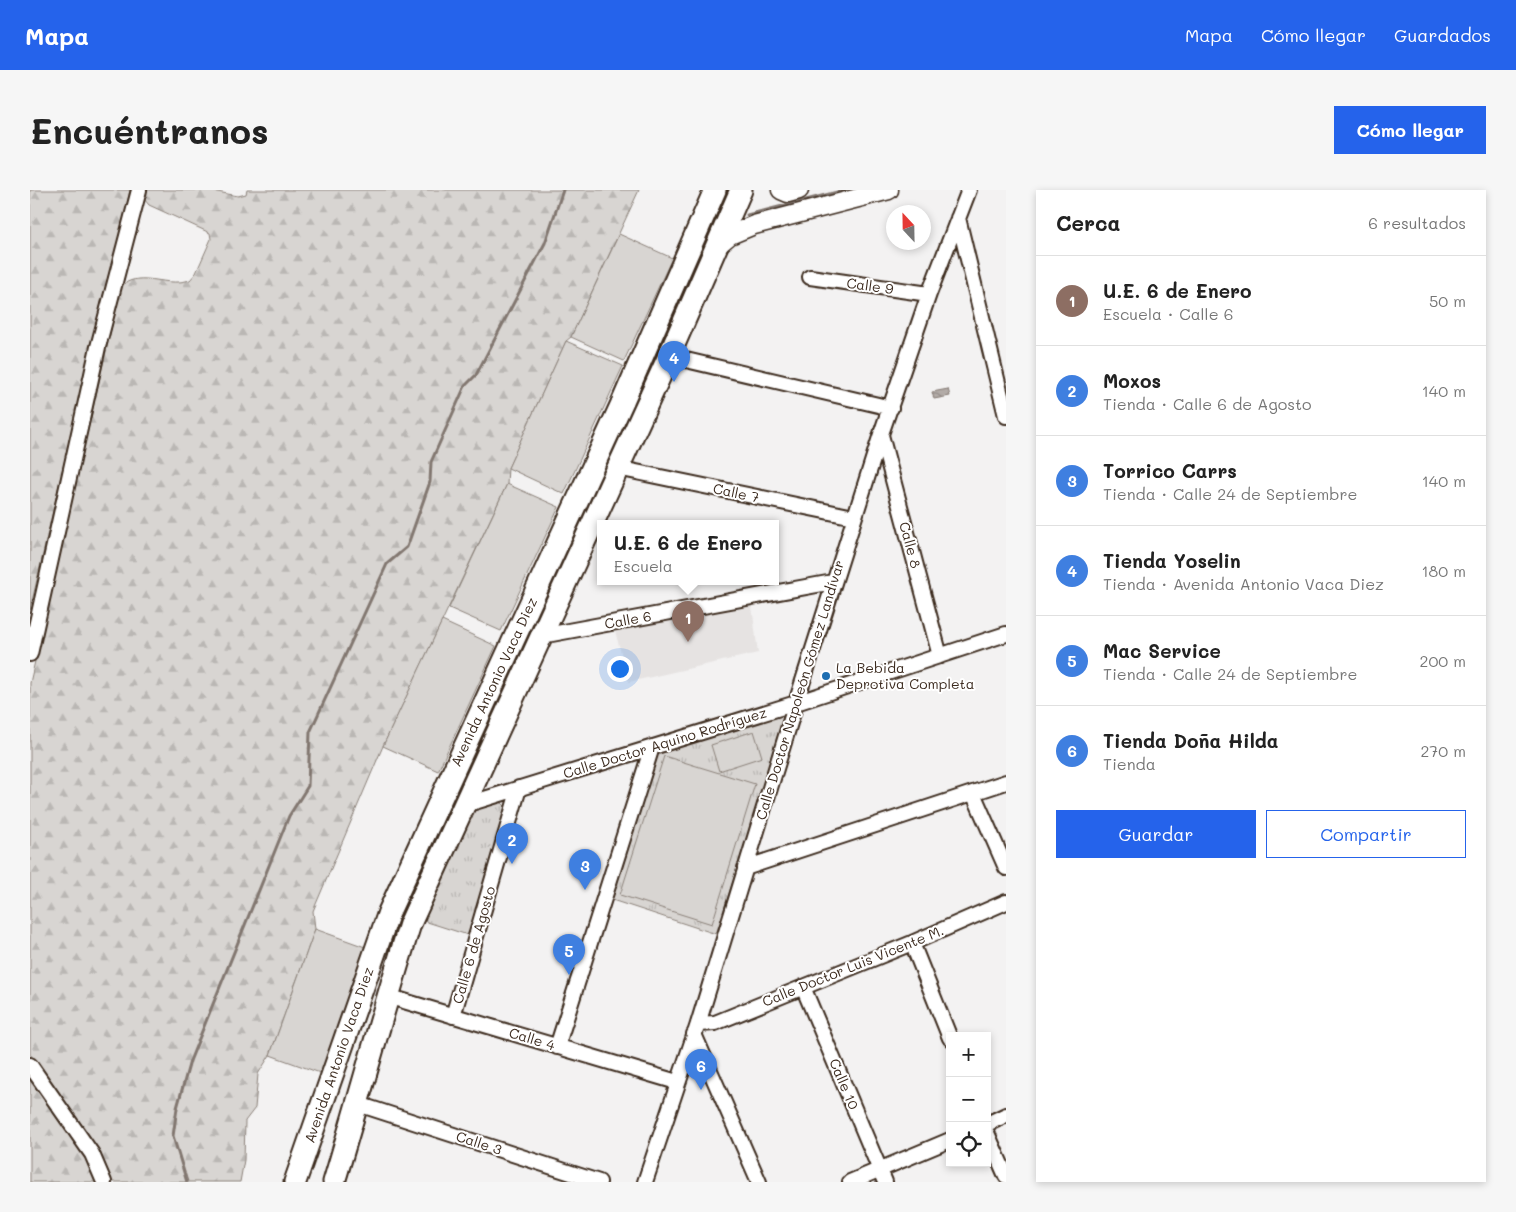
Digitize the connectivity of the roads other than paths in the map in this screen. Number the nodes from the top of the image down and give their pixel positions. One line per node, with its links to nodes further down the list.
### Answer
1 (139, 190): 22 (street)
2 (716, 190): 13 (highway, Avenida Antonio Vaca Diez)
3 (741, 190): 9 (highway, Avenida Antonio Vaca Diez)
4 (781, 190): 5 (main road)
5 (799, 190)
6 (889, 190): 9 (main road)
7 (965, 193): 8 (street, Calle Doctor Napoleón Gómez Landívar)
8 (958, 218): 11 (street, Calle Doctor Napoleón Gómez Landívar); 15 (street)
9 (718, 245): 12 (highway, Avenida Antonio Vaca Diez)
10 (810, 277): 11 (street, Calle 9)
11 (929, 294): 14 (street, Calle Doctor Napoleón Gómez Landívar)
12 (669, 356): 14 (street); 17 (highway, Avenida Antonio Vaca Diez)
13 (623, 402): 17 (highway); 50 (highway, Avenida Antonio Vaca Diez)
14 (891, 408): 16 (street, Calle Doctor Napoleón Gómez Landívar)
15 (1006, 416)
16 (881, 434): 18 (street, Calle Doctor Napoleón Gómez Landívar); 23 (street, Calle 8)
17 (617, 468): 18 (street, Calle 7); 21 (highway, Avenida Antonio Vaca Diez)
18 (854, 517): 19 (street, Calle Doctor Napoleón Gómez Landívar)
19 (833, 582): 21 (street, Calle 6); 24 (street, Calle Doctor Napoleón Gómez Landívar)
20 (1006, 634): 23 (street, Calle Doctor Aquino Rodríguez)
21 (541, 636): 29 (highway, Avenida Antonio Vaca Diez)
22 (30, 654)
23 (940, 656): 24 (street, Calle Doctor Aquino Rodríguez)
24 (796, 703): 25 (street, Calle Doctor Aquino Rodríguez); 30 (street, Calle Doctor Napoleón Gómez Landívar)
25 (652, 747): 27 (street, Calle Doctor Aquino Rodríguez); 39 (street)
26 (1006, 782): 28 (street)
27 (519, 788): 29 (street, Calle Doctor Aquino Rodríguez); 36 (street, Calle 6 de Agosto)
28 (973, 793): 30 (street); 31 (street)
29 (465, 805): 35 (highway, Avenida Antonio Vaca Diez)
30 (745, 868): 37 (street, Calle Doctor Napoleón Gómez Landívar)
31 (1006, 868)
32 (1006, 902): 33 (street, Calle Doctor Luis Vicente M.)
33 (912, 943): 34 (street, Calle Doctor Luis Vicente M.); 38 (street)
34 (803, 987): 37 (street, Calle Doctor Luis Vicente M.); 47 (street, Calle 10)
35 (387, 996): 36 (street, Calle 4); 42 (highway, Avenida Antonio Vaca Diez)
36 (453, 1016): 39 (street, Calle 4)
37 (696, 1029): 41 (street, Calle Doctor Napoleón Gómez Landívar); 54 (street)
38 (948, 1032)
39 (557, 1047): 41 (street, Calle 4)
40 (30, 1064): 49 (street)
41 (677, 1082): 53 (street, Calle Doctor Napoleón Gómez Landívar)
42 (358, 1104): 51 (highway, Avenida Antonio Vaca Diez); 52 (street, Calle 3)
43 (1006, 1115): 44 (street)
44 (991, 1122)
45 (946, 1142): 47 (street)
46 (991, 1142): 48 (street)
47 (882, 1176): 55 (street)
48 (1006, 1176)
49 (104, 1182)
50 (295, 1182)
51 (334, 1182)
52 (600, 1182)
53 (645, 1182)
54 (759, 1182)
55 (850, 1182)

